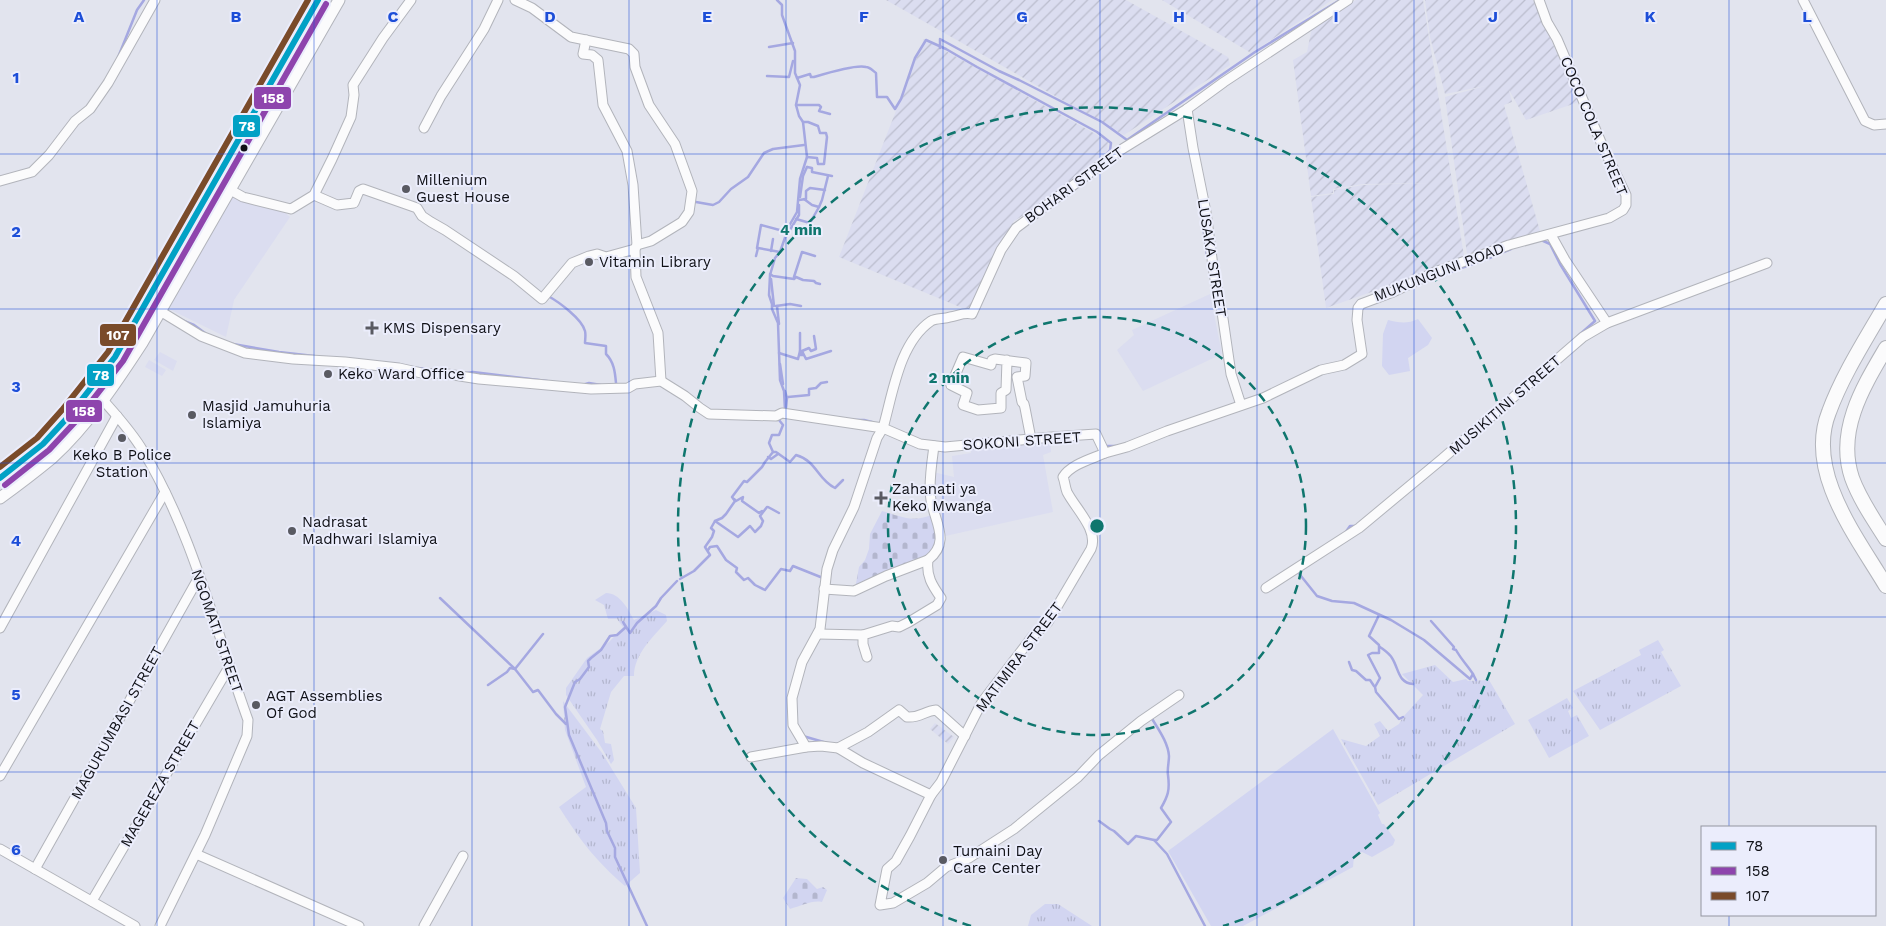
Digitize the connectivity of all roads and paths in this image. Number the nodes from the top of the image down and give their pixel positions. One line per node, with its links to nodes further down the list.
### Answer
1 (155, 0): 14 (street)
2 (318, 0): 33 (main road)
3 (339, 0): 21 (main road)
4 (411, 0): 16 (street)
5 (498, 0): 13 (street)
6 (515, 0): 10 (street)
7 (1348, 0): 11 (street, BOHARI STREET)
8 (1539, 0): 17 (street, COCO COLA STREET)
9 (1803, 0): 12 (street)
10 (586, 40): 18 (street); 18 (street)
11 (1187, 109): 27 (street, LUSAKA STREET); 29 (street, BOHARI STREET)
12 (1886, 124)
13 (424, 128)
14 (0, 181)
15 (234, 192): 16 (street)
16 (314, 195): 18 (street)
17 (1551, 235): 22 (street); 27 (street, MUKUNGUNI ROAD)
18 (636, 247): 25 (street)
19 (1767, 264): 22 (street, MUSIKITINI STREET)
20 (1886, 304): 39 (highway)
21 (160, 311): 25 (street); 26 (main road)
22 (1607, 323): 40 (street, MUSIKITINI STREET)
23 (1886, 348): 36 (highway)
24 (1007, 360): 24 (street); 30 (street)
25 (662, 381): 29 (street, SOKONI STREET)
26 (102, 400): 28 (street, NGOMATI STREET); 35 (main road)
27 (1241, 405): 32 (street)
28 (117, 416): 34 (street, NGOMATI STREET); 42 (street)
29 (884, 428): 31 (street, SOKONI STREET); 41 (street)
30 (1030, 439): 31 (street, SOKONI STREET); 32 (street, SOKONI STREET)
31 (933, 446): 37 (street)
32 (1105, 453): 48 (street, MATIMIRA STREET)
33 (0, 478)
34 (165, 492): 38 (street, NGOMATI STREET); 52 (street)
35 (0, 498)
36 (1886, 539)
37 (928, 560): 41 (street); 44 (street)
38 (199, 577): 46 (street, NGOMATI STREET); 57 (street, MAGURUMBASI STREET)
39 (1886, 586)
40 (1266, 588)
41 (824, 589): 43 (street)
42 (0, 628)
43 (818, 634): 44 (street); 49 (street)
44 (864, 635): 45 (street)
45 (867, 657)
46 (229, 667): 55 (street, NGOMATI STREET); 58 (street, MAGEREZA STREET)
47 (1179, 695): 53 (street, MATIMIRA STREET)
48 (965, 736): 50 (street); 53 (street, MATIMIRA STREET)
49 (806, 747): 50 (street); 51 (street)
50 (838, 748): 53 (street)
51 (751, 757)
52 (0, 776)
53 (931, 795)
54 (0, 849): 57 (street)
55 (196, 854): 60 (street, NGOMATI STREET); 61 (street)
56 (463, 856): 62 (street)
57 (36, 870): 58 (street)
58 (92, 901): 59 (street)
59 (135, 926)
60 (160, 926)
61 (359, 926)
62 (424, 926)

